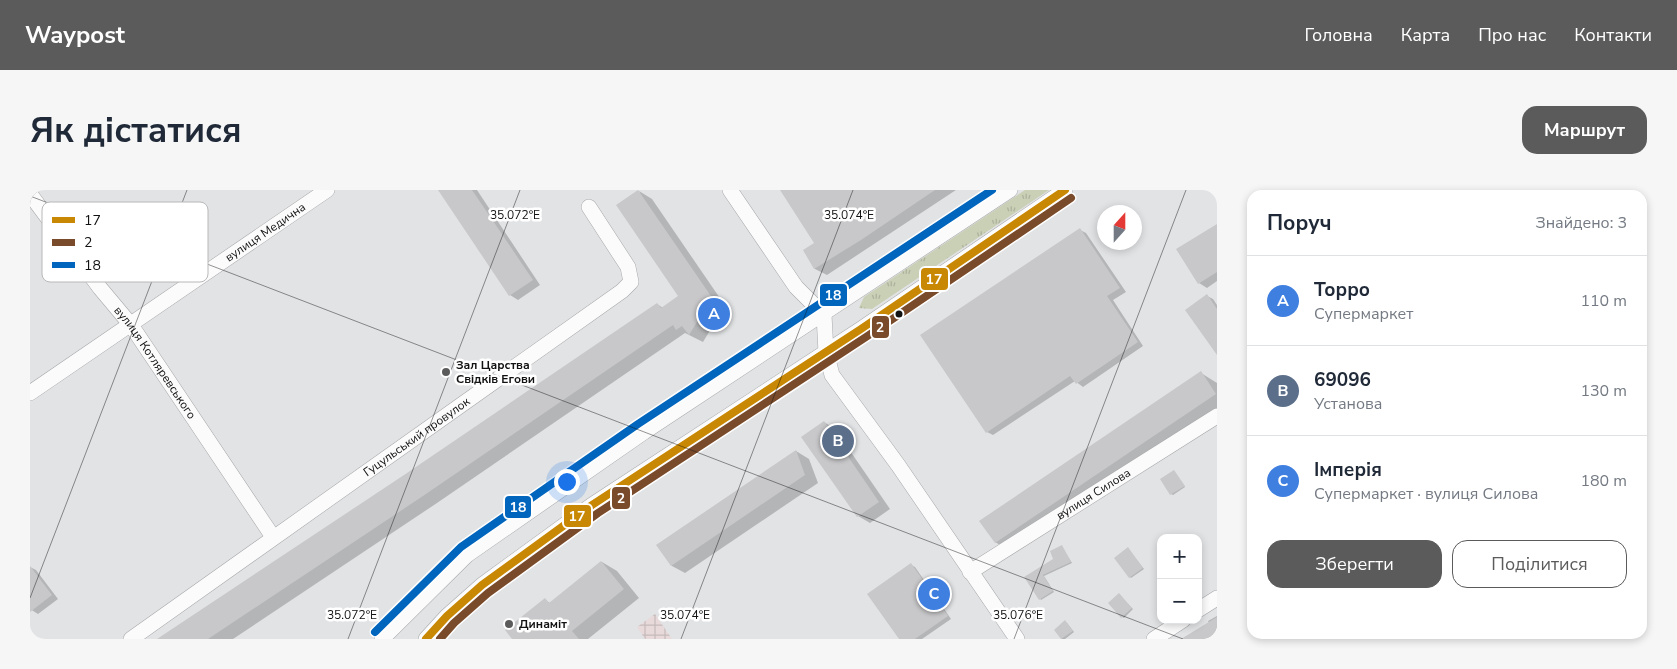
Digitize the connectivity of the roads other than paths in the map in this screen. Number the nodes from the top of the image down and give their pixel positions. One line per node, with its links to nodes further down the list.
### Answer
1 (327, 190): 8 (street, вулиця Медична)
2 (730, 190): 11 (street)
3 (1010, 190): 11 (street)
4 (1064, 190): 13 (street)
5 (30, 194): 7 (street, вулиця Котляревського)
6 (589, 207): 16 (street, Гуцульський провулок)
7 (42, 210)
8 (208, 272)
9 (95, 282): 12 (street, вулиця Котляревського)
10 (193, 282): 12 (street, вулиця Медична)
11 (824, 315): 13 (street); 22 (street)
12 (131, 325): 14 (street, вулиця Медична); 16 (street, вулиця Котляревського)
13 (826, 352): 17 (street); 23 (street)
14 (30, 393)
15 (1217, 416): 17 (street, вулиця Силова)
16 (274, 537): 21 (street, Гуцульський провулок)
17 (970, 572): 24 (street)
18 (1217, 598): 19 (street)
19 (1202, 607)
20 (1177, 624): 25 (street)
21 (131, 639)
22 (382, 639)
23 (426, 639)
24 (1016, 639)
25 (1154, 639)

